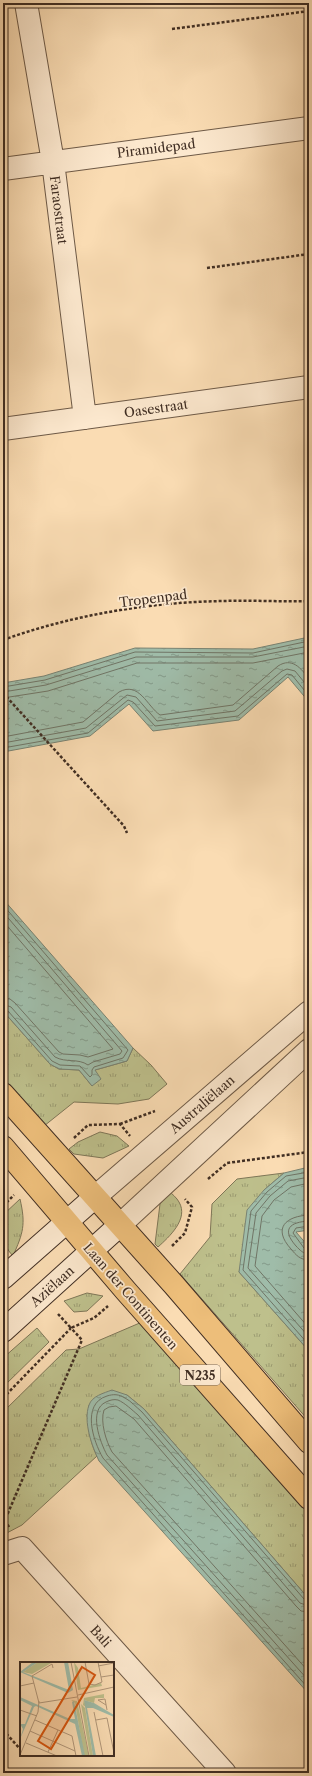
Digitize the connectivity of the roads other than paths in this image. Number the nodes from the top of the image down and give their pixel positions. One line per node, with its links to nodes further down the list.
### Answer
1 (26, 3): 3 (street, Faraostraat)
2 (309, 128): 3 (street, Piramidepad)
3 (53, 162): 4 (street, Piramidepad); 6 (street, Faraostraat)
4 (3, 169)
5 (309, 387): 6 (street, Oasestraat)
6 (85, 418): 7 (street, Oasestraat)
7 (3, 429)
8 (305, 1023): 12 (street, Australiëlaan)
9 (309, 1050): 14 (street)
10 (3, 1094): 12 (main road, N235)
11 (3, 1147): 13 (main road, Laan der Continenten / N235)
12 (95, 1197): 13 (street); 14 (main road, N235)
13 (67, 1222): 15 (main road, Laan der Continenten / N235); 16 (street)
14 (120, 1225): 15 (street, Aziëlaan); 18 (main road, N235)
15 (91, 1251): 17 (street, Aziëlaan); 19 (main road, Laan der Continenten / N235)
16 (3, 1278)
17 (3, 1331)
18 (309, 1442)
19 (309, 1498)
20 (12, 1551): 21 (street, Bali)
21 (225, 1773)

